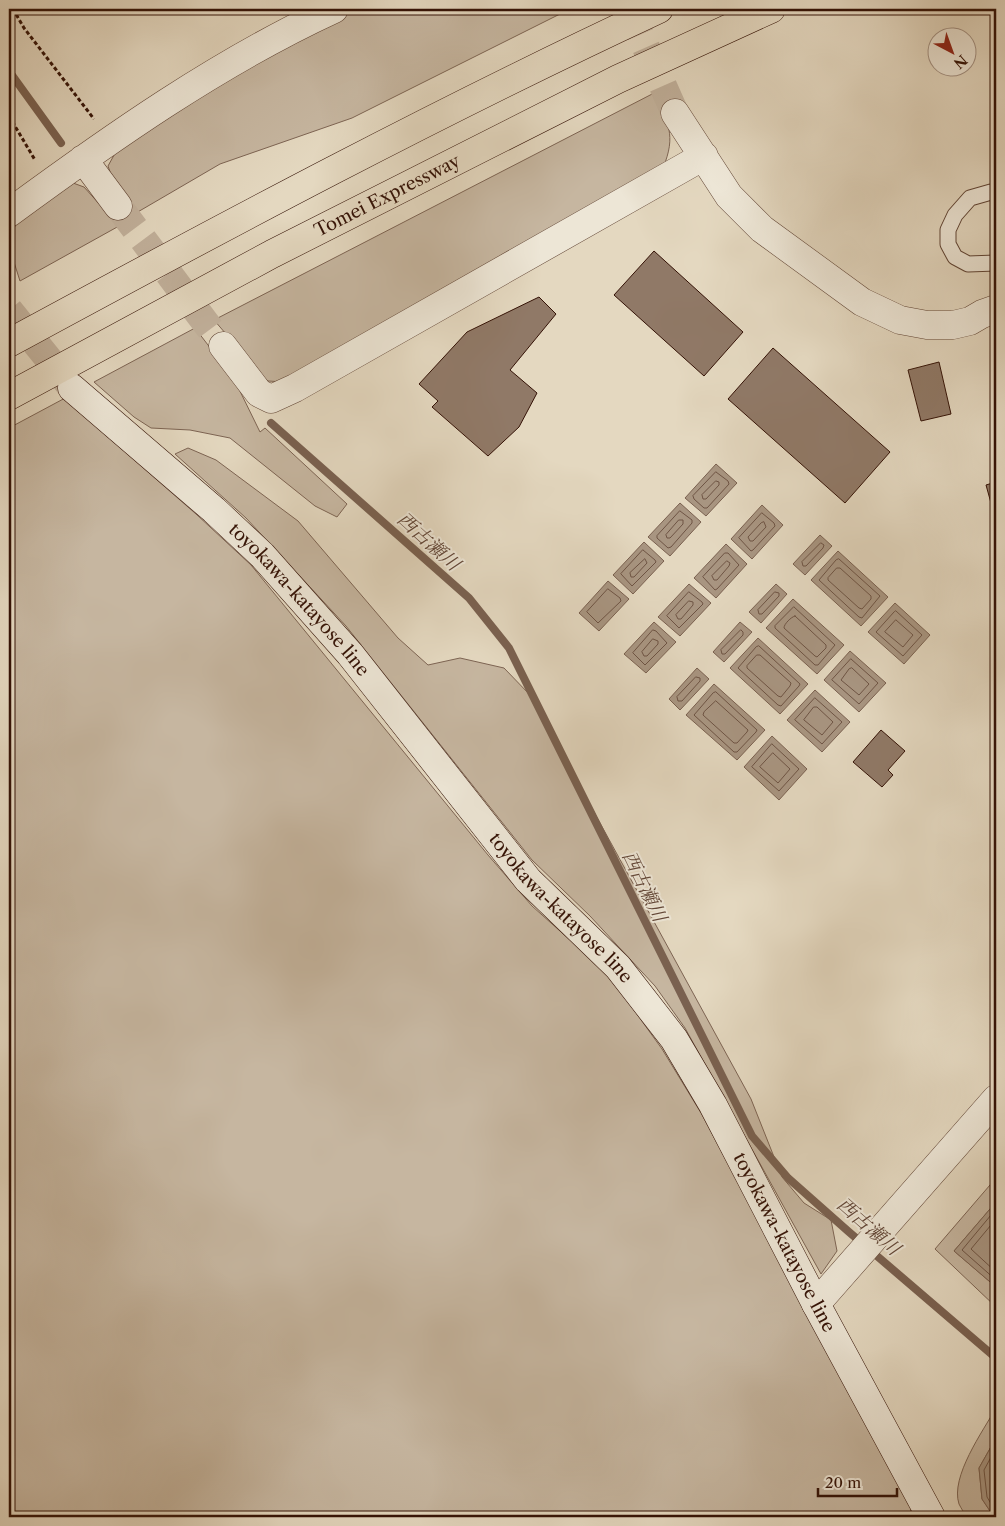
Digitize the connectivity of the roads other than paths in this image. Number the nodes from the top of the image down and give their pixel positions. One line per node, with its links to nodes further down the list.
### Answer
1 (334, 9): 6 (street)
2 (659, 9): 12 (highway)
3 (771, 9): 15 (highway, Tomei Expressway)
4 (675, 112): 5 (street)
5 (704, 156): 11 (street); 13 (street)
6 (83, 159): 8 (street); 9 (street)
7 (996, 194): 10 (lane)
8 (118, 206)
9 (9, 213)
10 (996, 263)
11 (996, 309)
12 (9, 343)
13 (223, 346)
14 (72, 388): 17 (street, toyokawa-katayose line)
15 (9, 396)
16 (996, 1099): 17 (street)
17 (816, 1304): 18 (street, toyokawa-katayose line)
18 (931, 1517)

